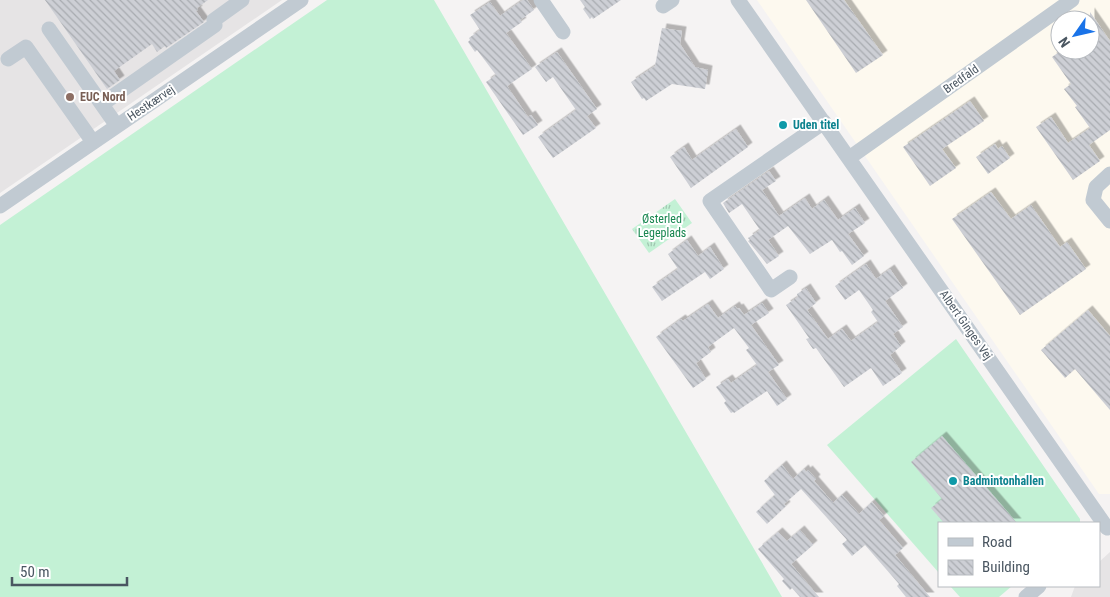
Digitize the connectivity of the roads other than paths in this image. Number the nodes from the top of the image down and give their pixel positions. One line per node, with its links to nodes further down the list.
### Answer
1 (242, 0): 9 (street)
2 (541, 0): 7 (street)
3 (738, 0): 10 (street, Albert Ginges Vej)
4 (1072, 0): 13 (street, Bredfald)
5 (296, 1): 11 (street, Hestkærvej)
6 (49, 29): 9 (street)
7 (563, 32)
8 (8, 59): 12 (street)
9 (102, 104): 11 (street)
10 (824, 122): 13 (street, Albert Ginges Vej); 17 (street)
11 (117, 126): 12 (street, Hestkærvej)
12 (93, 142): 15 (street, Hestkærvej)
13 (849, 158): 18 (street, Albert Ginges Vej)
14 (1110, 174): 16 (street)
15 (0, 206)
16 (1110, 221)
17 (790, 277)
18 (1105, 529)
19 (1038, 587): 21 (street)
20 (1040, 587): 22 (street)
21 (1026, 597)
22 (1048, 597)

